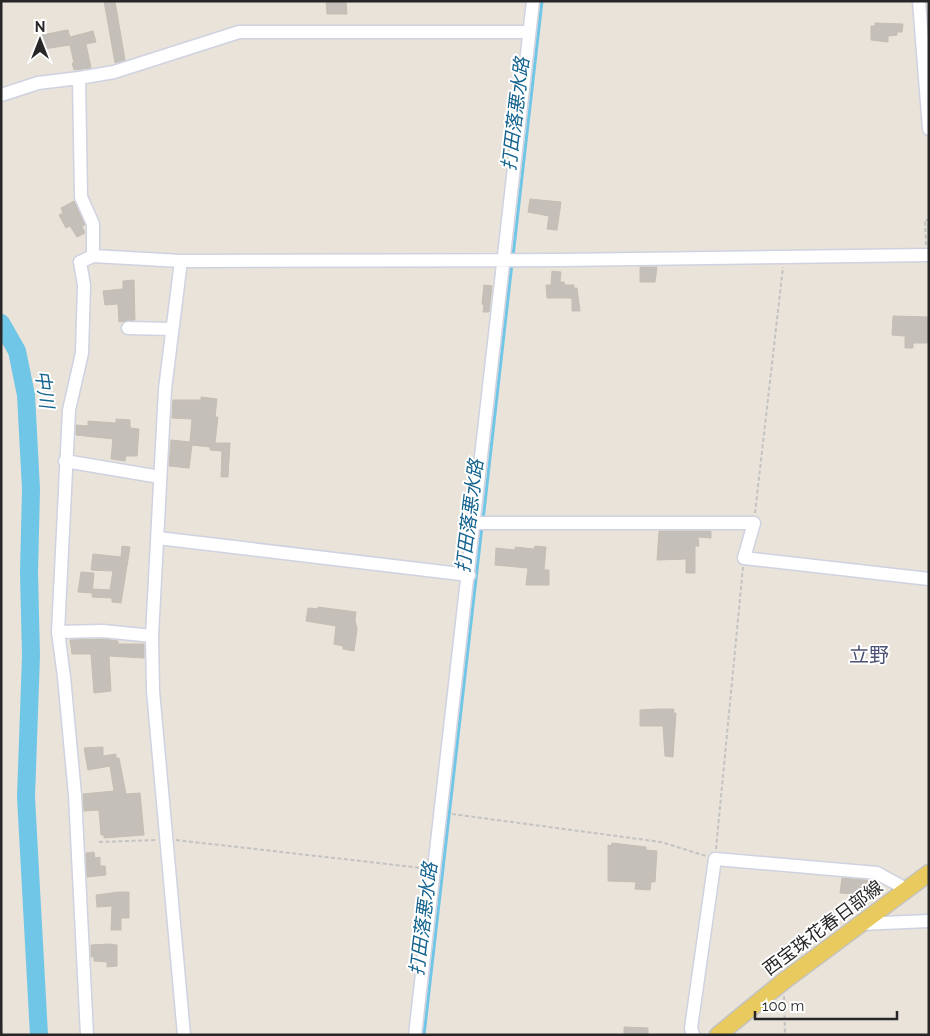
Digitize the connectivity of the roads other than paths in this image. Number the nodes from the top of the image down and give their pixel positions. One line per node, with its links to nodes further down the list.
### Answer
1 (533, 1): 3 (street)
2 (919, 1): 6 (street)
3 (529, 32): 4 (street); 9 (street)
4 (79, 78): 5 (street); 8 (street)
5 (1, 95)
6 (929, 129)
7 (929, 255): 9 (street)
8 (93, 256): 10 (street); 13 (street)
9 (504, 259): 10 (street); 15 (street)
10 (181, 261): 12 (street)
11 (128, 328): 12 (street)
12 (172, 329): 14 (street)
13 (65, 460): 14 (street); 19 (street)
14 (160, 477): 16 (street)
15 (475, 523): 17 (street); 18 (street)
16 (158, 538): 17 (street); 20 (street)
17 (469, 574): 27 (street)
18 (929, 579)
19 (58, 632): 20 (street); 25 (street)
20 (152, 636): 26 (street)
21 (929, 873): 22 (main road, 西宝珠花春日部線)
22 (908, 890): 24 (main road, 西宝珠花春日部線); 28 (street)
23 (929, 921): 24 (street)
24 (860, 924): 29 (main road, 西宝珠花春日部線)
25 (87, 1035)
26 (184, 1035)
27 (415, 1035)
28 (692, 1035)
29 (718, 1035)

